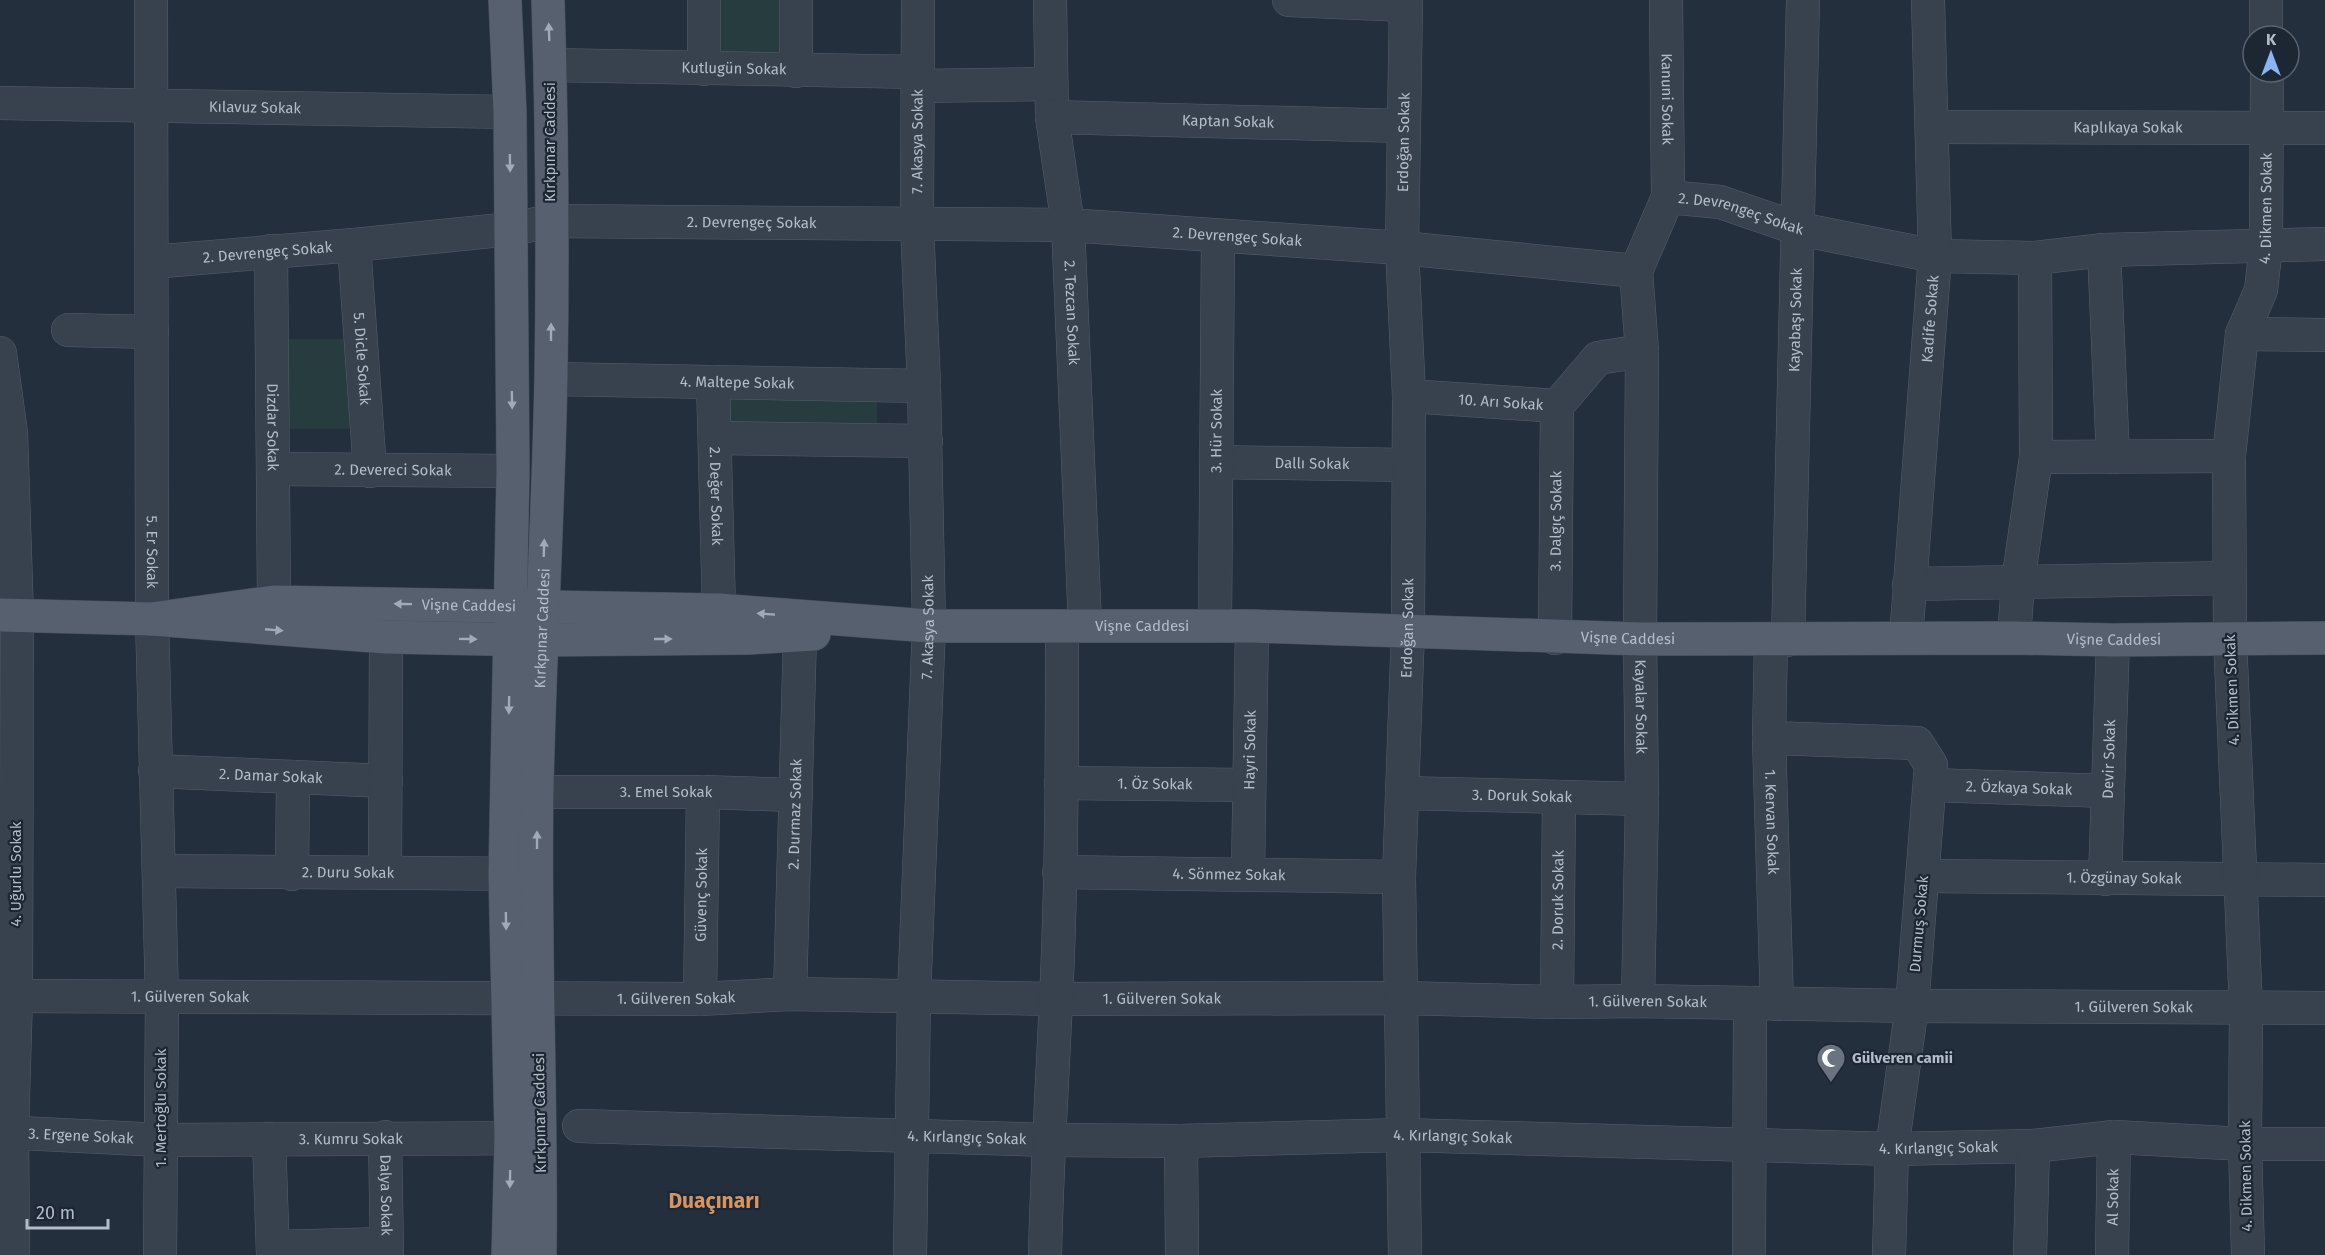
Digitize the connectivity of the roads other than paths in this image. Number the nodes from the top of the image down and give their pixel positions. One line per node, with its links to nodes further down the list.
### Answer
1 (151, 0): 22 (street, 5. Er Sokak)
2 (506, 0): 23 (main road, Kırkpınar Caddesi)
3 (548, 0): 15 (main road, Kırkpınar Caddesi, one-way to 3)
4 (704, 0): 16 (street)
5 (796, 0): 17 (street)
6 (918, 0): 18 (street, 7. Akasya Sokak)
7 (1050, 0): 19 (street, 2. Tezcan Sokak)
8 (1289, 0): 13 (street)
9 (1666, 0): 29 (street, Kanuni Sokak)
10 (1803, 0): 34 (street, Kayabaşı Sokak)
11 (1928, 0): 26 (street, Kadife Sokak)
12 (2266, 0): 14 (street)
13 (1406, 3): 25 (street, Erdoğan Sokak)
14 (2266, 24)
15 (550, 65): 16 (street, Kutlugün Sokak); 30 (main road, Kırkpınar Caddesi)
16 (704, 69): 17 (street, Kutlugün Sokak)
17 (796, 71): 18 (street, Kutlugün Sokak)
18 (918, 79): 19 (street, Kutlugün Sokak); 31 (street, 7. Akasya Sokak)
19 (1050, 84): 24 (street, 2. Tezcan Sokak)
20 (2266, 84): 28 (street, 4. Dikmen Sokak)
21 (0, 103): 22 (street, Kılavuz Sokak)
22 (150, 105): 23 (street, Kılavuz Sokak); 44 (street, 5. Er Sokak)
23 (510, 112): 33 (main road, Kırkpınar Caddesi, one-way to 33)
24 (1053, 117): 25 (street, Kaptan Sokak); 32 (street, 2. Tezcan Sokak)
25 (1403, 126): 39 (street, Erdoğan Sokak)
26 (1932, 127): 28 (street, Kaplıkaya Sokak); 42 (street, Kadife Sokak)
27 (2325, 128): 28 (street, Kaplıkaya Sokak)
28 (2267, 129): 38 (street, 4. Dikmen Sokak)
29 (1668, 197): 34 (street, 2. Devrengeç Sokak); 45 (street, 2. Devrengeç Sokak)
30 (551, 221): 31 (street, 2. Devrengeç Sokak); 33 (street, 2. Devrengeç Sokak); 52 (main road, Kırkpınar Caddesi, one-way to 30)
31 (917, 225): 32 (street, 2. Devrengeç Sokak); 54 (street, 7. Akasya Sokak)
32 (1068, 225): 35 (street, 2. Devrengeç Sokak); 76 (street, 2. Tezcan Sokak)
33 (511, 229): 37 (street, 2. Devrengeç Sokak); 67 (main road, Kırkpınar Caddesi, one-way to 67)
34 (1798, 229): 42 (street, 2. Devrengeç Sokak); 90 (street, Kayabaşı Sokak)
35 (1218, 237): 39 (street, 2. Devrengeç Sokak); 63 (street, 3. Hür Sokak)
36 (2325, 244): 38 (street, 2. Devrengeç Sokak)
37 (354, 245): 41 (street, 2. Devrengeç Sokak); 66 (street, 5. Dicle Sokak)
38 (2265, 246): 40 (street, 2. Devrengeç Sokak); 48 (street, 4. Dikmen Sokak)
39 (1402, 248): 45 (street, 2. Devrengeç Sokak); 55 (street, Erdoğan Sokak)
40 (2104, 250): 43 (street, 2. Devrengeç Sokak); 62 (street)
41 (270, 251): 44 (street, 2. Devrengeç Sokak); 65 (street, Dizdar Sokak)
42 (1935, 256): 43 (street, 2. Devrengeç Sokak); 70 (street, Kadife Sokak)
43 (2035, 258): 61 (street)
44 (152, 262): 47 (street, 5. Er Sokak)
45 (1636, 271): 50 (street, Kayalar Sokak)
46 (68, 330): 47 (street)
47 (152, 332): 75 (street, 5. Er Sokak)
48 (2242, 334): 49 (street); 60 (street, 4. Dikmen Sokak)
49 (2325, 335)
50 (1642, 351): 56 (street, 10. Arı Sokak); 88 (street, Kayalar Sokak)
51 (0, 353): 57 (street, 4. Uğurlu Sokak)
52 (551, 379): 53 (street, 4. Maltepe Sokak); 72 (main road, Kırkpınar Caddesi, one-way to 52)
53 (713, 381): 54 (street, 4. Maltepe Sokak); 58 (street, 2. Değer Sokak)
54 (924, 386): 59 (street, 7. Akasya Sokak)
55 (1409, 396): 56 (street, 10. Arı Sokak); 64 (street, Erdoğan Sokak)
56 (1557, 406): 83 (street, 3. Dalgıç Sokak)
57 (5, 433): 74 (street, 4. Uğurlu Sokak)
58 (715, 438): 59 (street); 73 (street, 2. Değer Sokak)
59 (926, 441): 77 (street, 7. Akasya Sokak)
60 (2229, 456): 62 (street); 68 (street, 4. Dikmen Sokak)
61 (2036, 457): 62 (street); 69 (street)
62 (2113, 457)
63 (1216, 462): 64 (street, Dallı Sokak); 78 (street, 3. Hür Sokak)
64 (1407, 465): 80 (street, Erdoğan Sokak)
65 (273, 469): 66 (street, 2. Devereci Sokak); 71 (street, Dizdar Sokak)
66 (370, 471): 67 (street, 2. Devereci Sokak)
67 (513, 471): 72 (main road, Kırkpınar Caddesi)
68 (2229, 578): 69 (street); 86 (street, 4. Dikmen Sokak)
69 (2018, 582): 70 (street); 85 (street)
70 (1909, 584): 84 (street, Kadife Sokak)
71 (274, 602): 72 (main road, Vişne Caddesi, one-way to 71); 75 (main road, Vişne Caddesi)
72 (527, 606): 73 (main road, Vişne Caddesi); 89 (main road, Kırkpınar Caddesi)
73 (719, 610): 77 (main road, Vişne Caddesi, one-way to 73)
74 (8, 615): 75 (main road, Vişne Caddesi); 119 (street, 4. Uğurlu Sokak)
75 (153, 619): 82 (main road, Vişne Caddesi, one-way to 82); 93 (street, 5. Er Sokak)
76 (1073, 625): 77 (main road, Vişne Caddesi); 78 (main road, Vişne Caddesi); 96 (street, 2. Tezcan Sokak)
77 (929, 626): 81 (main road, Vişne Caddesi); 120 (street, 7. Akasya Sokak)
78 (1215, 626): 79 (main road, Vişne Caddesi)
79 (1252, 626): 80 (main road, Vişne Caddesi); 97 (street, Hayri Sokak)
80 (1408, 630): 83 (main road, Vişne Caddesi); 102 (street, Erdoğan Sokak)
81 (800, 635): 89 (main road, Vişne Caddesi, one-way to 81); 103 (street, 2. Durmaz Sokak)
82 (386, 637): 89 (main road, Vişne Caddesi, one-way to 89); 95 (street)
83 (1555, 638): 88 (main road, Vişne Caddesi)
84 (1906, 638): 85 (main road, Vişne Caddesi); 90 (main road, Vişne Caddesi)
85 (2014, 638): 91 (main road, Vişne Caddesi)
86 (2230, 638): 87 (main road, Vişne Caddesi); 91 (main road, Vişne Caddesi); 116 (street, 4. Dikmen Sokak)
87 (2325, 638)
88 (1640, 639): 90 (main road, Vişne Caddesi); 105 (street, Kayalar Sokak)
89 (526, 640): 99 (main road, Kırkpınar Caddesi); 110 (main road, Kırkpınar Caddesi, one-way to 110)
90 (1779, 640): 92 (street, 1. Kervan Sokak)
91 (2113, 640): 101 (street, Devir Sokak)
92 (1770, 738): 98 (street, Durmuş Sokak); 128 (street, 1. Kervan Sokak)
93 (155, 771): 94 (street, 2. Damar Sokak); 106 (street, 5. Er Sokak)
94 (293, 777): 95 (street, 2. Damar Sokak); 109 (street)
95 (386, 781): 108 (street)
96 (1061, 783): 97 (street, 1. Öz Sokak); 107 (street, 2. Tezcan Sokak)
97 (1249, 785): 112 (street, Hayri Sokak)
98 (1931, 785): 101 (street, 2. Özkaya Sokak); 113 (street, Durmuş Sokak)
99 (537, 792): 100 (street, 3. Emel Sokak); 111 (main road, Kırkpınar Caddesi, one-way to 99)
100 (703, 792): 103 (street, 3. Emel Sokak); 124 (street, Güvenç Sokak)
101 (2108, 792): 115 (street, Devir Sokak)
102 (1402, 793): 104 (street, 3. Doruk Sokak); 114 (street, Erdoğan Sokak)
103 (796, 795): 118 (street, 2. Durmaz Sokak)
104 (1559, 797): 105 (street, 3. Doruk Sokak); 127 (street, 2. Doruk Sokak)
105 (1642, 799): 126 (street, Kayalar Sokak)
106 (159, 871): 109 (street, 2. Duru Sokak); 121 (street, 5. Er Sokak)
107 (1059, 872): 112 (street, 4. Sönmez Sokak); 125 (street, 2. Tezcan Sokak)
108 (385, 873): 109 (street, 2. Duru Sokak); 110 (street, 2. Duru Sokak)
109 (292, 874)
110 (505, 874): 111 (street, 2. Duru Sokak); 122 (main road, Kırkpınar Caddesi, one-way to 122)
111 (537, 874): 122 (main road, Kırkpınar Caddesi)
112 (1248, 874): 114 (street, 4. Sönmez Sokak)
113 (1923, 876): 115 (street, 1. Özgünay Sokak); 129 (street, Durmuş Sokak)
114 (1399, 877): 123 (street, Erdoğan Sokak)
115 (2105, 879): 116 (street, 1. Özgünay Sokak)
116 (2240, 880): 117 (street, 1. Özgünay Sokak); 130 (street, 4. Dikmen Sokak)
117 (2325, 880)
118 (790, 994): 120 (street, 1. Gülveren Sokak); 124 (street, 1. Gülveren Sokak)
119 (8, 996): 121 (street, 1. Gülveren Sokak); 133 (street, 4. Uğurlu Sokak)
120 (914, 996): 125 (street, 1. Gülveren Sokak); 135 (street, 7. Akasya Sokak)
121 (162, 998): 122 (street, 1. Gülveren Sokak); 140 (street, 1. Mertoğlu Sokak)
122 (522, 998): 124 (street, 1. Gülveren Sokak); 137 (main road, Kırkpınar Caddesi)
123 (1400, 998): 125 (street, 1. Gülveren Sokak); 127 (street, 1. Gülveren Sokak); 134 (street, Erdoğan Sokak)
124 (700, 999)
125 (1056, 999): 141 (street, 2. Tezcan Sokak)
126 (1638, 1001): 127 (street, 1. Gülveren Sokak); 128 (street, 1. Gülveren Sokak)
127 (1557, 1002)
128 (1764, 1003): 129 (street, 1. Gülveren Sokak); 143 (street, 1. Kervan Sokak)
129 (1912, 1006): 130 (street, 1. Gülveren Sokak); 147 (street, Durmuş Sokak)
130 (2246, 1008): 131 (street, 1. Gülveren Sokak); 144 (street, 4. Dikmen Sokak)
131 (2325, 1008)
132 (579, 1126): 135 (street, 4. Kırlangıç Sokak)
133 (6, 1132): 140 (street, 3. Ergene Sokak); 150 (street, 4. Uğurlu Sokak)
134 (1402, 1135): 142 (street, 4. Kırlangıç Sokak); 143 (street, 4. Kırlangıç Sokak); 158 (street, Erdoğan Sokak)
135 (912, 1136): 141 (street, 4. Kırlangıç Sokak); 155 (street, 7. Akasya Sokak)
136 (386, 1137): 137 (street, 3. Kumru Sokak); 139 (street, 3. Kumru Sokak); 148 (street, Dalya Sokak)
137 (526, 1137): 152 (main road, Kırkpınar Caddesi, one-way to 152); 153 (main road, Kırkpınar Caddesi)
138 (2114, 1137): 144 (street, 4. Kırlangıç Sokak); 146 (street, 4. Kırlangıç Sokak); 162 (street, Al Sokak)
139 (269, 1139): 140 (street, 3. Kumru Sokak); 149 (street)
140 (161, 1140): 151 (street, 1. Mertoğlu Sokak)
141 (1048, 1140): 142 (street, 4. Kırlangıç Sokak); 156 (street, 2. Tezcan Sokak)
142 (1181, 1141): 157 (street)
143 (1750, 1144): 147 (street, 4. Kırlangıç Sokak); 159 (street, 1. Kervan Sokak)
144 (2245, 1144): 145 (street, 4. Kırlangıç Sokak); 163 (street, 4. Dikmen Sokak)
145 (2325, 1144)
146 (2032, 1146): 147 (street, 4. Kırlangıç Sokak); 161 (street)
147 (1892, 1149): 160 (street, Durmuş Sokak)
148 (386, 1249): 149 (street)
149 (273, 1251)
150 (13, 1255)
151 (160, 1255)
152 (508, 1255)
153 (540, 1255): 154 (street)
154 (560, 1255)
155 (910, 1255)
156 (1045, 1255)
157 (1182, 1255)
158 (1405, 1255)
159 (1749, 1255)
160 (1889, 1255)
161 (2030, 1255)
162 (2112, 1255)
163 (2248, 1255)

